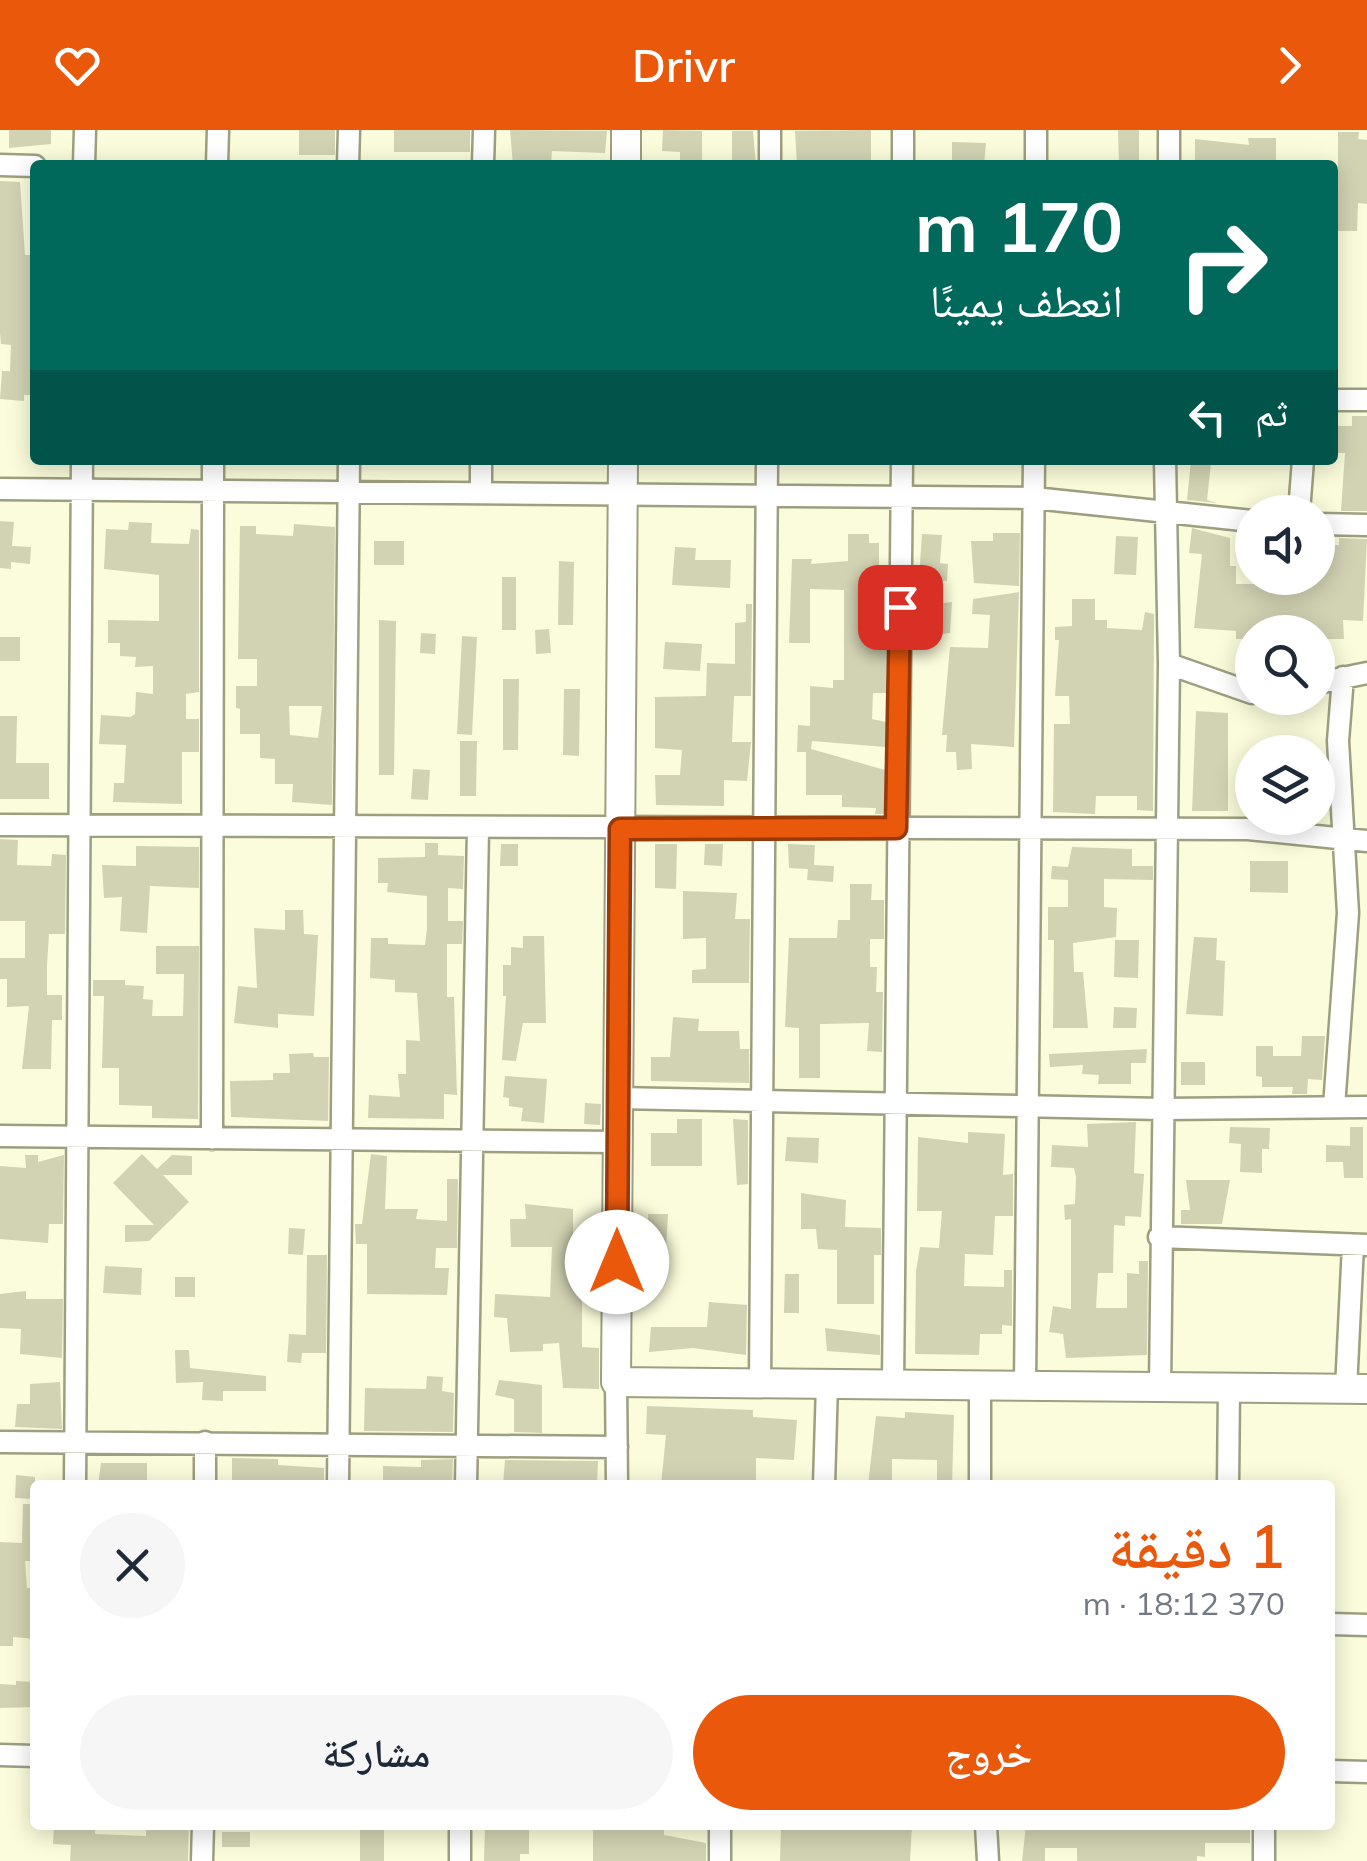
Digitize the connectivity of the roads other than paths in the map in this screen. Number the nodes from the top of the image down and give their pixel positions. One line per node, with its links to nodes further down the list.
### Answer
1 (85, 130): 10 (street)
2 (218, 130): 11 (street)
3 (348, 130): 12 (street)
4 (484, 130): 13 (street)
5 (626, 130): 14 (street)
6 (770, 130): 15 (street)
7 (903, 130): 16 (street)
8 (1036, 130): 17 (street)
9 (1169, 130): 18 (street)
10 (84, 160)
11 (217, 160)
12 (348, 160)
13 (483, 160)
14 (626, 160)
15 (770, 160)
16 (903, 160)
17 (1036, 160)
18 (1169, 160)
19 (0, 166): 20 (street)
20 (30, 166)
21 (1338, 400): 22 (street)
22 (1367, 400)
23 (82, 465): 34 (street)
24 (214, 465): 35 (street)
25 (349, 465): 36 (street)
26 (481, 465): 37 (street)
27 (623, 465): 39 (street)
28 (767, 465): 40 (street)
29 (902, 465): 41 (street)
30 (1034, 465): 42 (street)
31 (1166, 465): 43 (street)
32 (1303, 465): 38 (street)
33 (0, 489): 34 (street)
34 (82, 490): 35 (street); 53 (street)
35 (213, 491): 36 (street); 54 (street)
36 (349, 493): 37 (street); 55 (street)
37 (480, 494): 39 (street)
38 (1300, 495)
39 (623, 496): 40 (street); 60 (street)
40 (767, 496): 41 (street); 57 (street)
41 (902, 496): 42 (street); 58 (street)
42 (1034, 498): 43 (street); 59 (street)
43 (1164, 514): 44 (street); 47 (street)
44 (1235, 520)
45 (1335, 524): 46 (street)
46 (1367, 525)
47 (1169, 664): 51 (street); 61 (street)
48 (1367, 673): 49 (street)
49 (1344, 677): 50 (street); 63 (street)
50 (1335, 679)
51 (1235, 688)
52 (0, 825): 53 (street)
53 (81, 826): 54 (street); 73 (street)
54 (213, 826): 55 (street); 74 (street)
55 (347, 827): 56 (street); 77 (street)
56 (478, 828): 60 (street); 75 (street)
57 (762, 828): 58 (street); 60 (street); 66 (street)
58 (896, 828): 59 (street); 67 (street)
59 (1029, 828): 61 (street); 68 (street)
60 (620, 829): 65 (street)
61 (1166, 830): 63 (street); 71 (street)
62 (1367, 841): 63 (street)
63 (1344, 842): 64 (street)
64 (1358, 919): 70 (street)
65 (618, 1098): 66 (street); 76 (street)
66 (762, 1101): 67 (street); 81 (street)
67 (896, 1102): 68 (street); 83 (street)
68 (1026, 1105): 71 (street); 85 (street)
69 (1367, 1106): 70 (street)
70 (1334, 1107): 71 (street)
71 (1162, 1109): 78 (street)
72 (0, 1136): 73 (street)
73 (81, 1138): 74 (street); 90 (street)
74 (212, 1139): 77 (street)
75 (472, 1142): 76 (street); 77 (street); 93 (street)
76 (618, 1142): 80 (street)
77 (342, 1143): 92 (street)
78 (1159, 1238): 79 (street); 86 (street)
79 (1360, 1244): 88 (street)
80 (616, 1382): 81 (street); 94 (street)
81 (760, 1383): 82 (street)
82 (827, 1384): 83 (street); 100 (street)
83 (893, 1385): 84 (street)
84 (980, 1386): 85 (street); 101 (street)
85 (1024, 1386): 86 (street)
86 (1160, 1387): 87 (street)
87 (1228, 1388): 88 (street); 102 (street)
88 (1357, 1389)
89 (0, 1442): 90 (street)
90 (75, 1442): 91 (street); 95 (street)
91 (206, 1442): 92 (street); 96 (street)
92 (339, 1444): 93 (street); 97 (street)
93 (466, 1446): 94 (street); 98 (street)
94 (617, 1446): 99 (street)
95 (75, 1480)
96 (205, 1480)
97 (338, 1480)
98 (466, 1480)
99 (618, 1480)
100 (824, 1480)
101 (980, 1480)
102 (1228, 1480)
103 (1335, 1624): 104 (street)
104 (1367, 1625)
105 (0, 1755): 106 (street)
106 (30, 1756)
107 (1335, 1771): 108 (street)
108 (1367, 1772)
109 (203, 1830): 114 (street)
110 (460, 1830): 115 (street)
111 (720, 1830): 116 (street)
112 (986, 1830): 117 (street)
113 (1264, 1830): 118 (street)
114 (202, 1861)
115 (460, 1861)
116 (720, 1861)
117 (988, 1861)
118 (1264, 1861)

